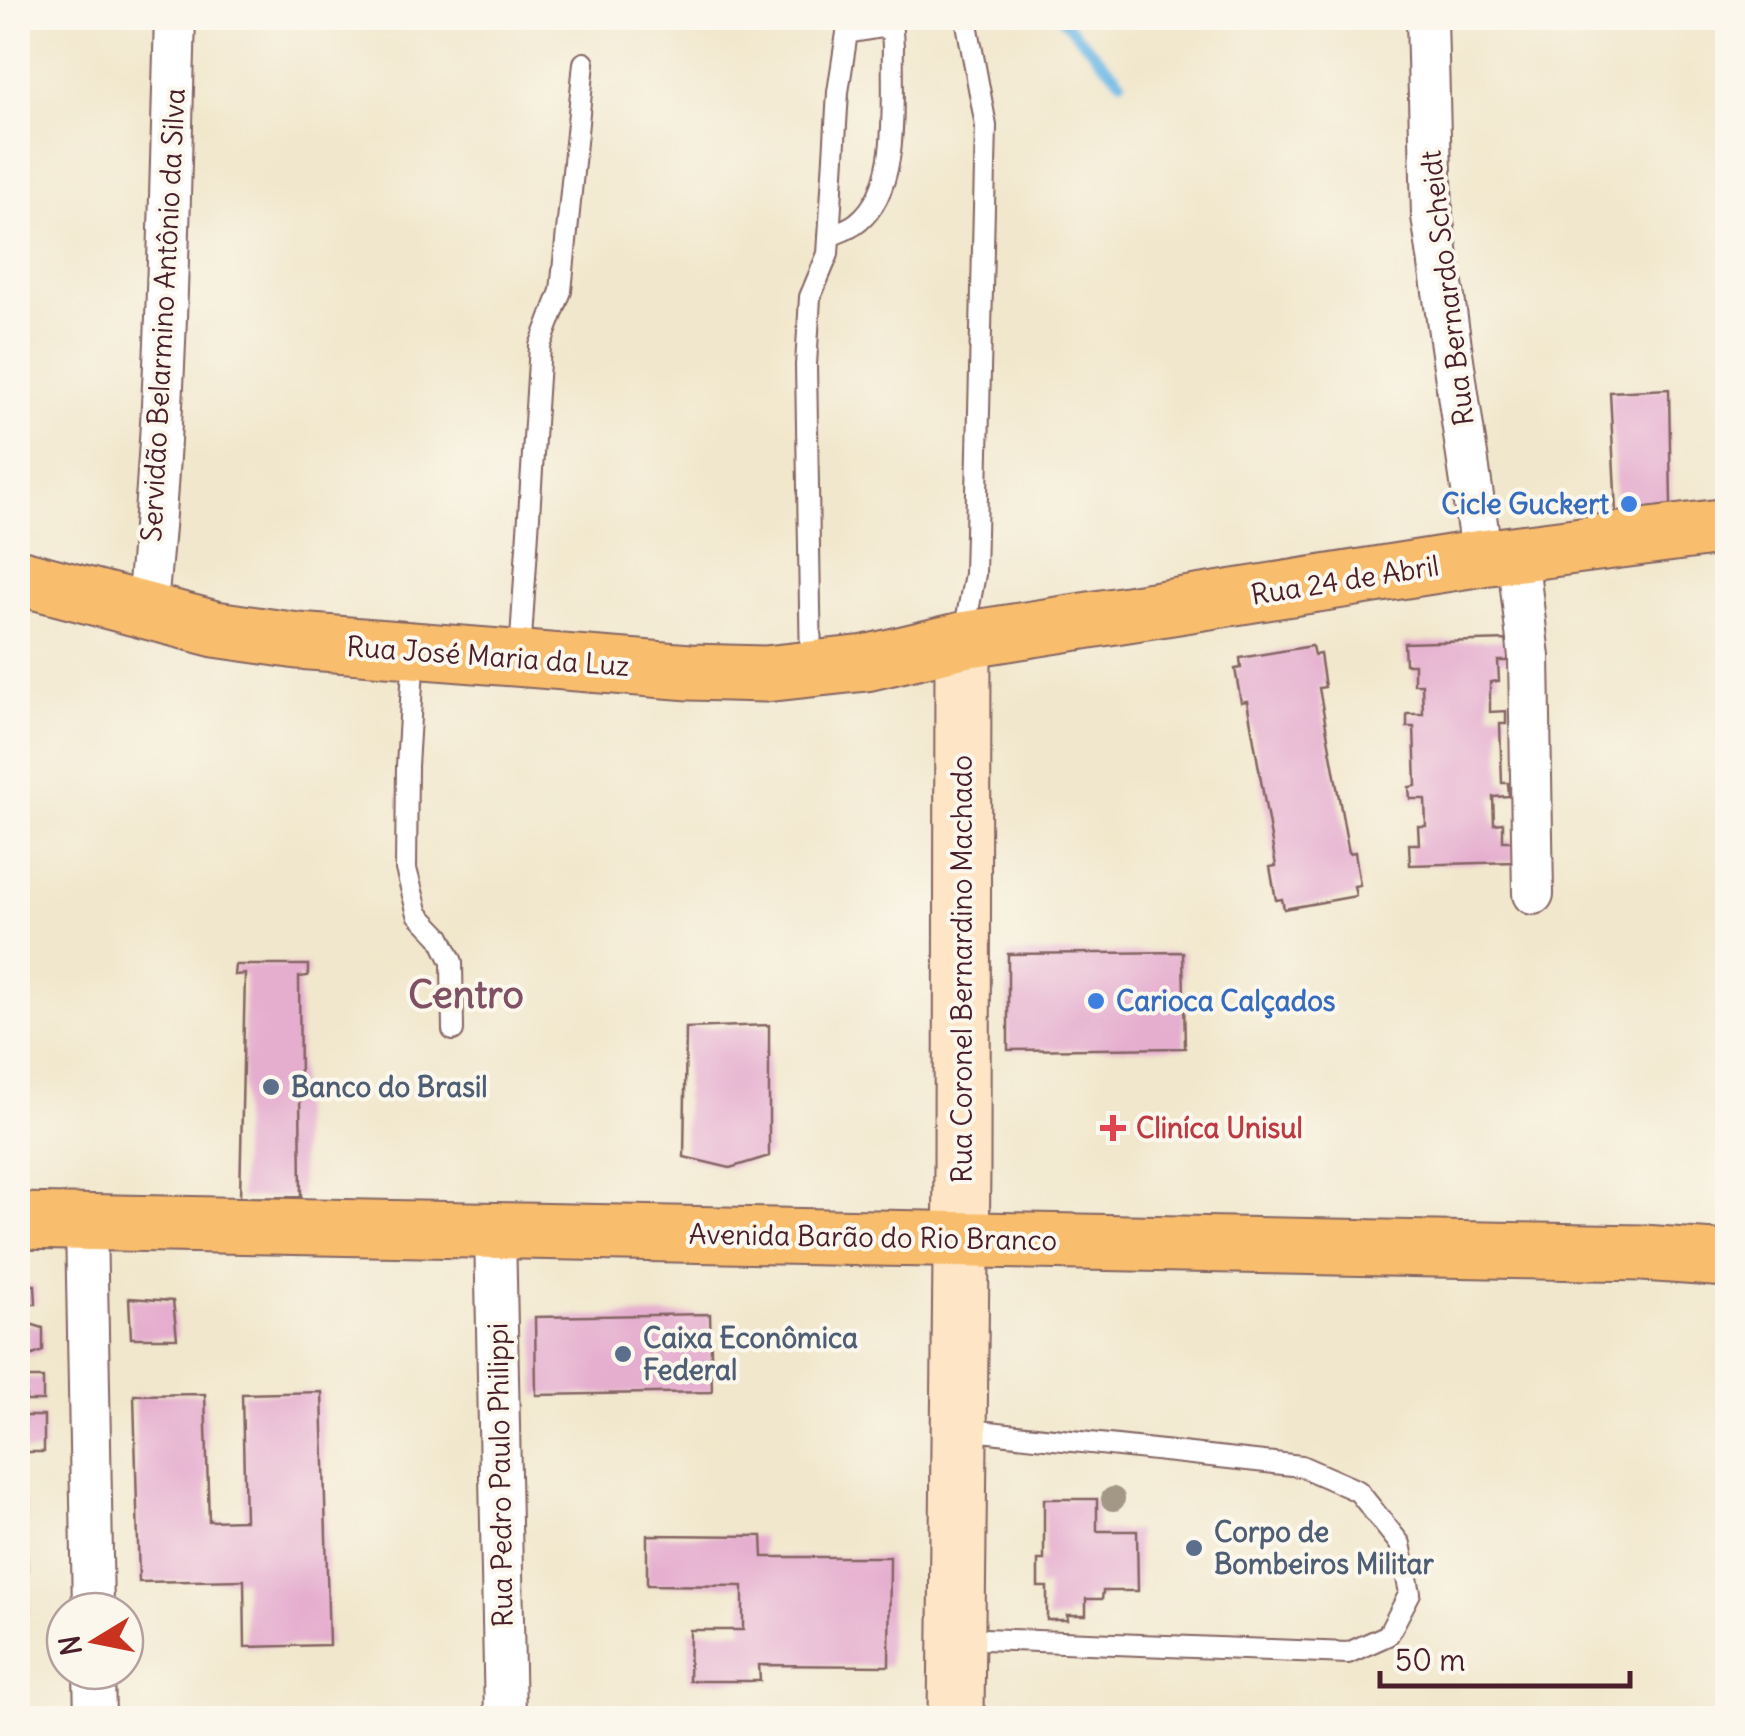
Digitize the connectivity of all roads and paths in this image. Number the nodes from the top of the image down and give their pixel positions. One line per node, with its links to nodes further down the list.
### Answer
1 (175, 18): 9 (street, Servidão Belarmino Antônio da Silva)
2 (966, 18): 10 (lane)
3 (1428, 18): 7 (street, Rua Bernardo Scheidt)
4 (584, 64): 12 (lane)
5 (829, 236): 5 (lane); 13 (lane)
6 (1728, 526): 7 (main road, Rua 24 de Abril)
7 (1500, 555): 10 (main road, Rua 24 de Abril); 14 (street, Rua Bernardo Scheidt)
8 (18, 577): 9 (main road, Rua José Maria da Luz)
9 (146, 613): 11 (main road, Rua José Maria da Luz)
10 (963, 640): 13 (main road, Rua José Maria da Luz); 19 (street, Rua Coronel Bernardino Machado)
11 (414, 650): 12 (main road, Rua José Maria da Luz); 15 (lane)
12 (520, 656): 13 (main road, Rua José Maria da Luz)
13 (810, 671)
14 (1533, 894)
15 (453, 1030)
16 (18, 1221): 17 (main road, Avenida Barão do Rio Branco)
17 (86, 1221): 18 (main road, Avenida Barão do Rio Branco); 22 (street)
18 (496, 1231): 19 (main road, Avenida Barão do Rio Branco); 26 (street, Rua Pedro Paulo Philippi)
19 (962, 1238): 20 (main road, Avenida Barão do Rio Branco); 21 (street, Rua Coronel Bernardino Machado)
20 (1728, 1259)
21 (960, 1429): 23 (street, Rua Coronel Bernardino Machado); 23 (lane)
22 (93, 1591)
23 (957, 1638): 27 (street, Rua Coronel Bernardino Machado)
24 (94, 1691): 25 (street)
25 (95, 1718)
26 (504, 1718)
27 (956, 1718)

